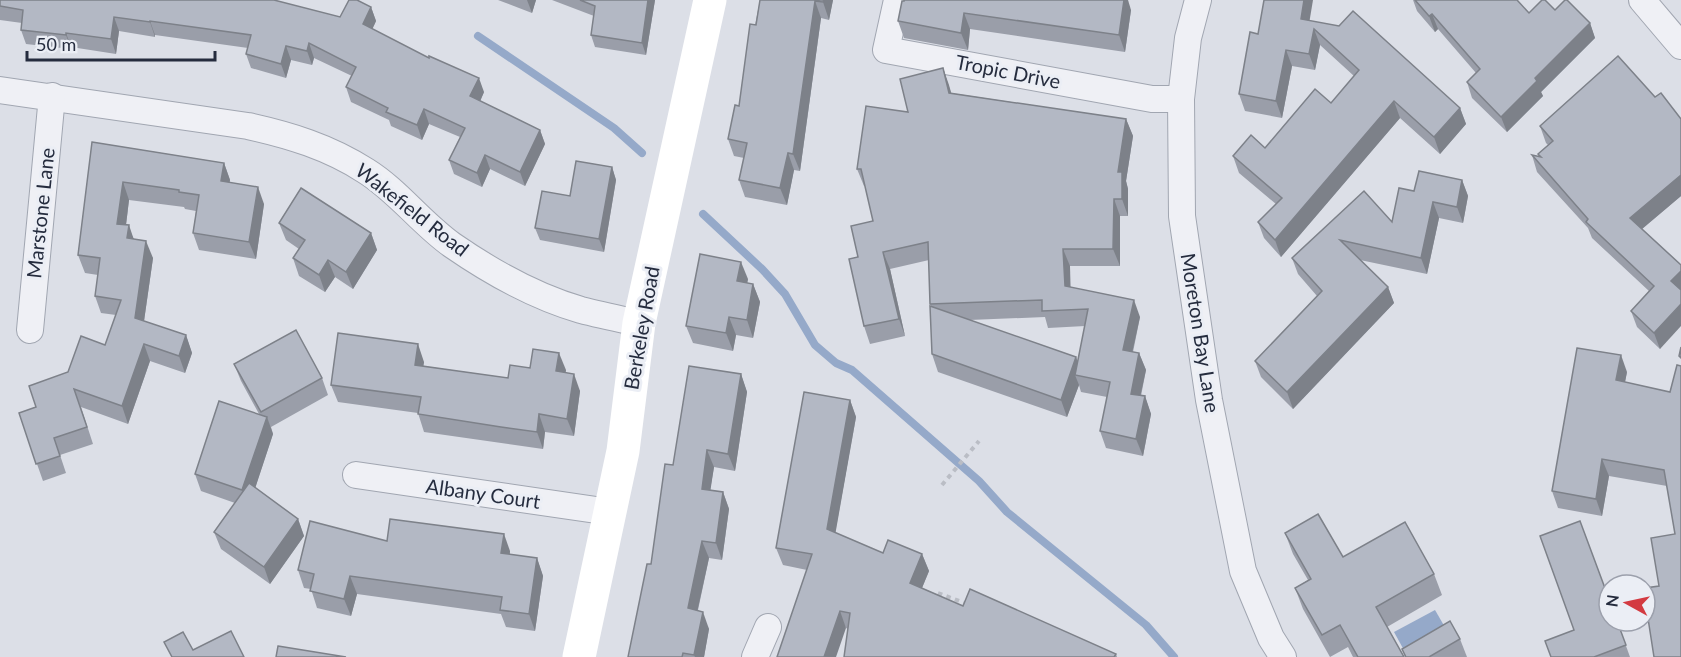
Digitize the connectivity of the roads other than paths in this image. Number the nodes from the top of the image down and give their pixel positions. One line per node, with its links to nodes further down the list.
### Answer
1 (710, 0): 9 (street, Berkeley Road)
2 (897, 0): 8 (street, Tropic Drive)
3 (1198, 0): 8 (street, Moreton Bay Lane)
4 (1642, 0): 5 (street)
5 (1681, 46)
6 (0, 90): 7 (street, Wakefield Road)
7 (52, 96): 9 (street, Wakefield Road); 10 (street, Marstone Lane)
8 (1181, 99): 16 (street, Moreton Bay Lane)
9 (639, 323): 12 (street, Berkeley Road)
10 (30, 330)
11 (356, 475): 12 (street, Albany Court)
12 (610, 512): 14 (street, Berkeley Road)
13 (768, 627): 15 (street)
14 (579, 657)
15 (755, 657)
16 (1283, 657)

